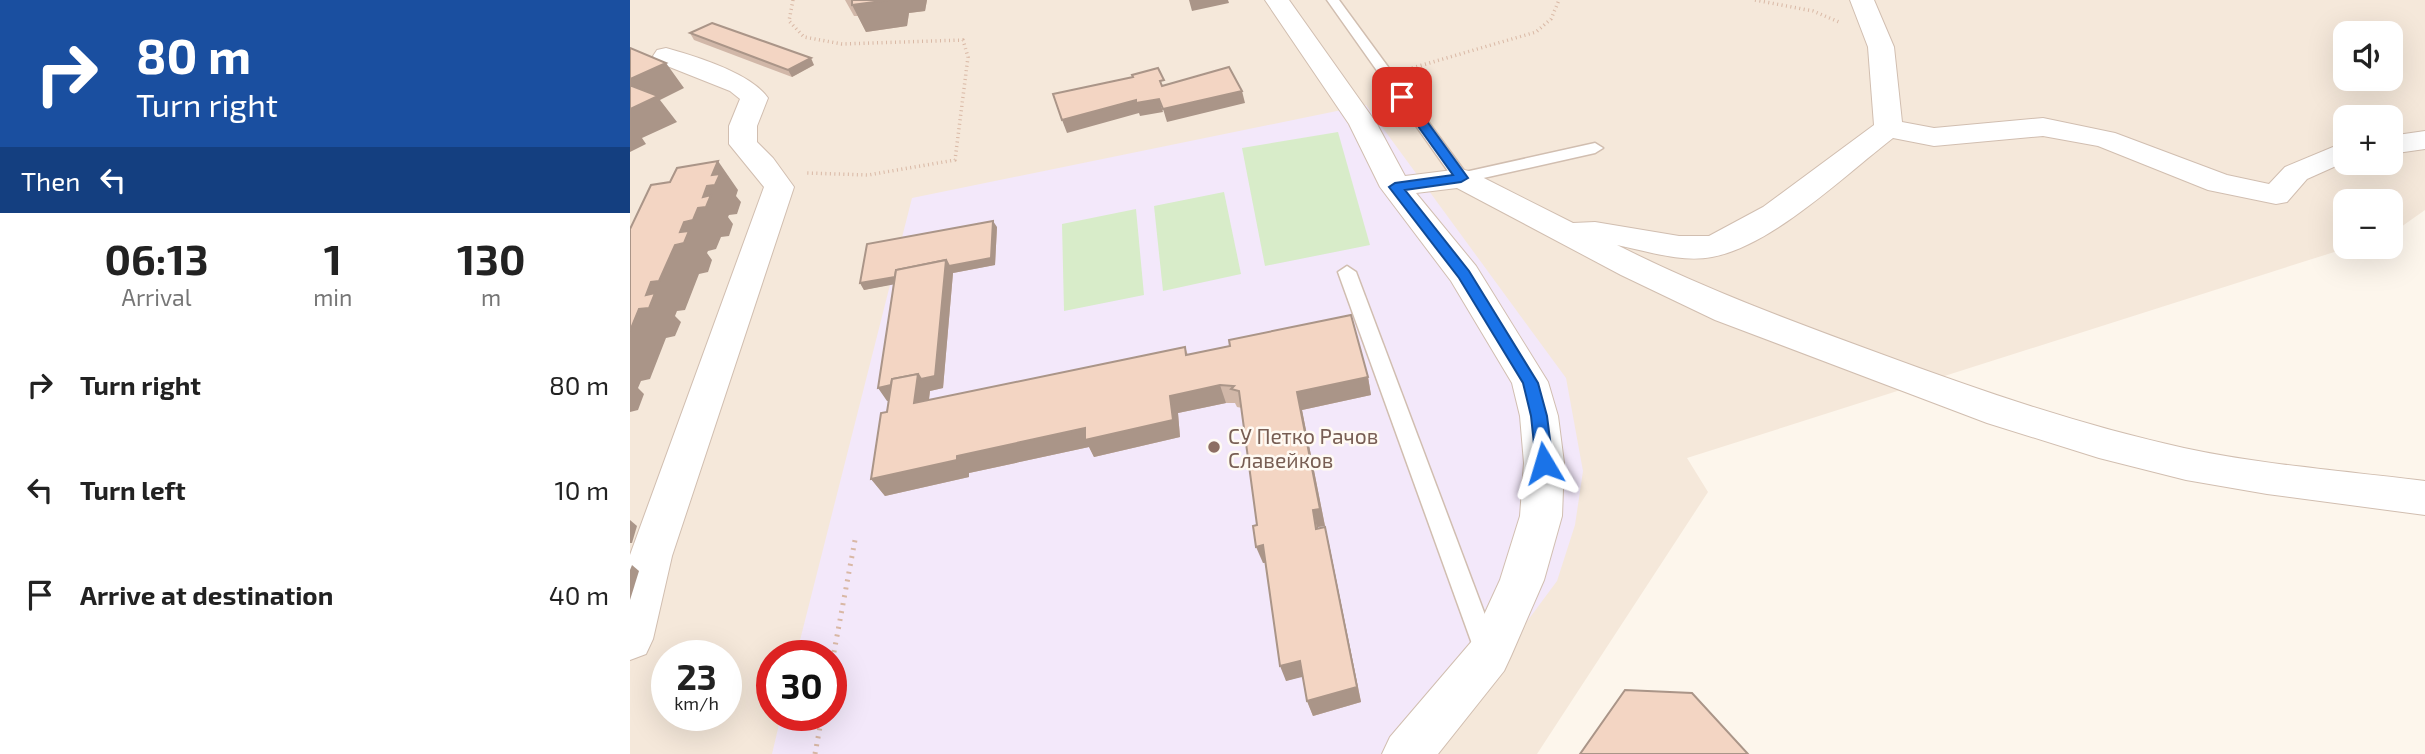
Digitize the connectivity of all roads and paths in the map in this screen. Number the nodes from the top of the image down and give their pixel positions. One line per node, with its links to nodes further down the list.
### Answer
1 (793, 0): 16 (path)
2 (1277, 0): 17 (street)
3 (1333, 0): 9 (lane)
4 (1559, 0): 9 (path)
5 (1755, 0): 7 (path)
6 (1862, 0): 7 (street)
7 (1881, 47): 10 (street)
8 (666, 56): 16 (street)
9 (1388, 76): 15 (lane)
10 (1888, 128): 14 (street); 18 (street)
11 (2425, 141): 12 (street)
12 (2403, 144)
13 (1595, 148): 15 (lane)
14 (2333, 156)
15 (1461, 178): 17 (street); 18 (street)
16 (774, 180): 22 (street)
17 (1395, 187): 25 (street)
18 (1567, 232): 20 (street)
19 (1347, 272): 25 (lane)
20 (2425, 498)
21 (855, 540): 24 (path)
22 (641, 558): 23 (street)
23 (630, 639)
24 (836, 640)
25 (1488, 656): 28 (street)
26 (819, 731): 27 (path)
27 (815, 754)
28 (1407, 754)

